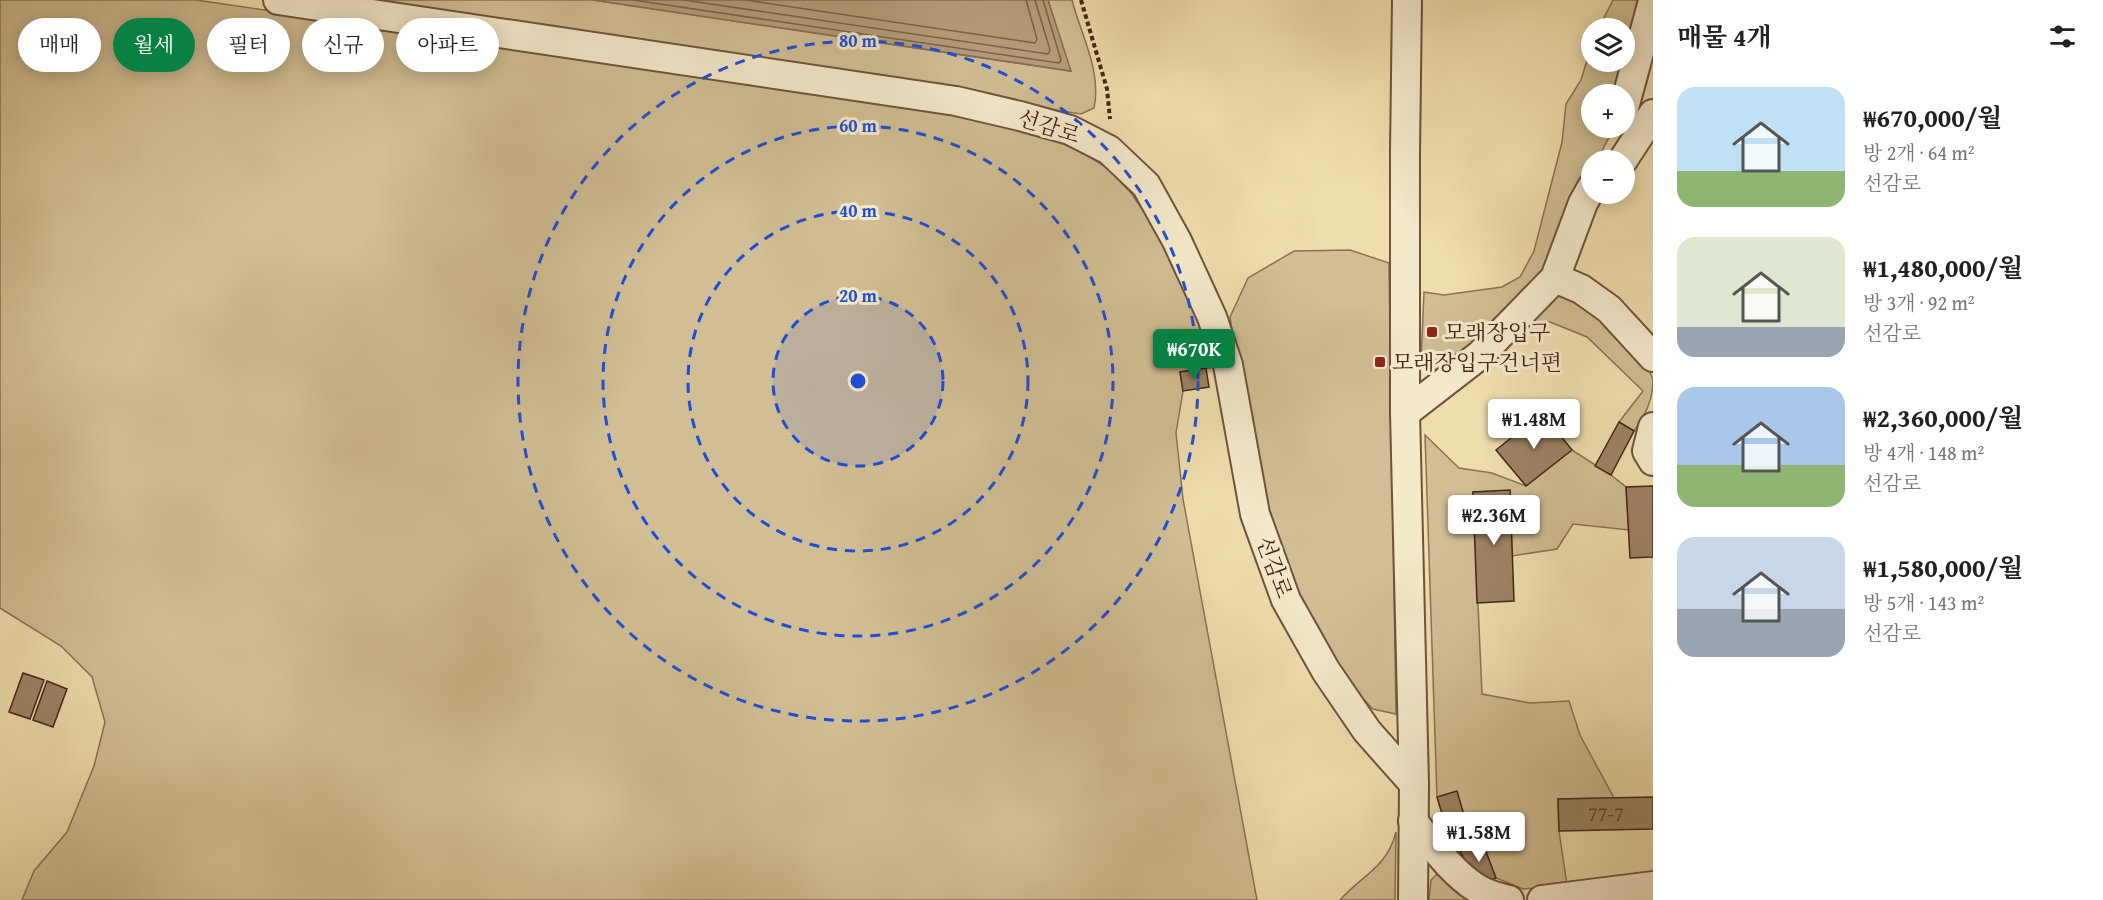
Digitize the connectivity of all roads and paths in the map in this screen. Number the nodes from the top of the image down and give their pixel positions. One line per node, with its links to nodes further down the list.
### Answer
1 (278, 0): 7 (street, 선감로)
2 (1081, 0): 7 (path)
3 (1407, 0): 12 (street)
4 (1653, 1): 5 (street)
5 (1631, 84)
6 (1653, 114): 8 (street)
7 (1109, 150): 15 (street, 선감로)
8 (1630, 150)
9 (1585, 204): 10 (street)
10 (1555, 278): 11 (street); 12 (street)
11 (1653, 357)
12 (1405, 413): 15 (street)
13 (1653, 427): 14 (street)
14 (1653, 461)
15 (1414, 784): 16 (street)
16 (1413, 821): 18 (street); 19 (street)
17 (1653, 886): 20 (street)
18 (1413, 900)
19 (1509, 900)
20 (1542, 900)

